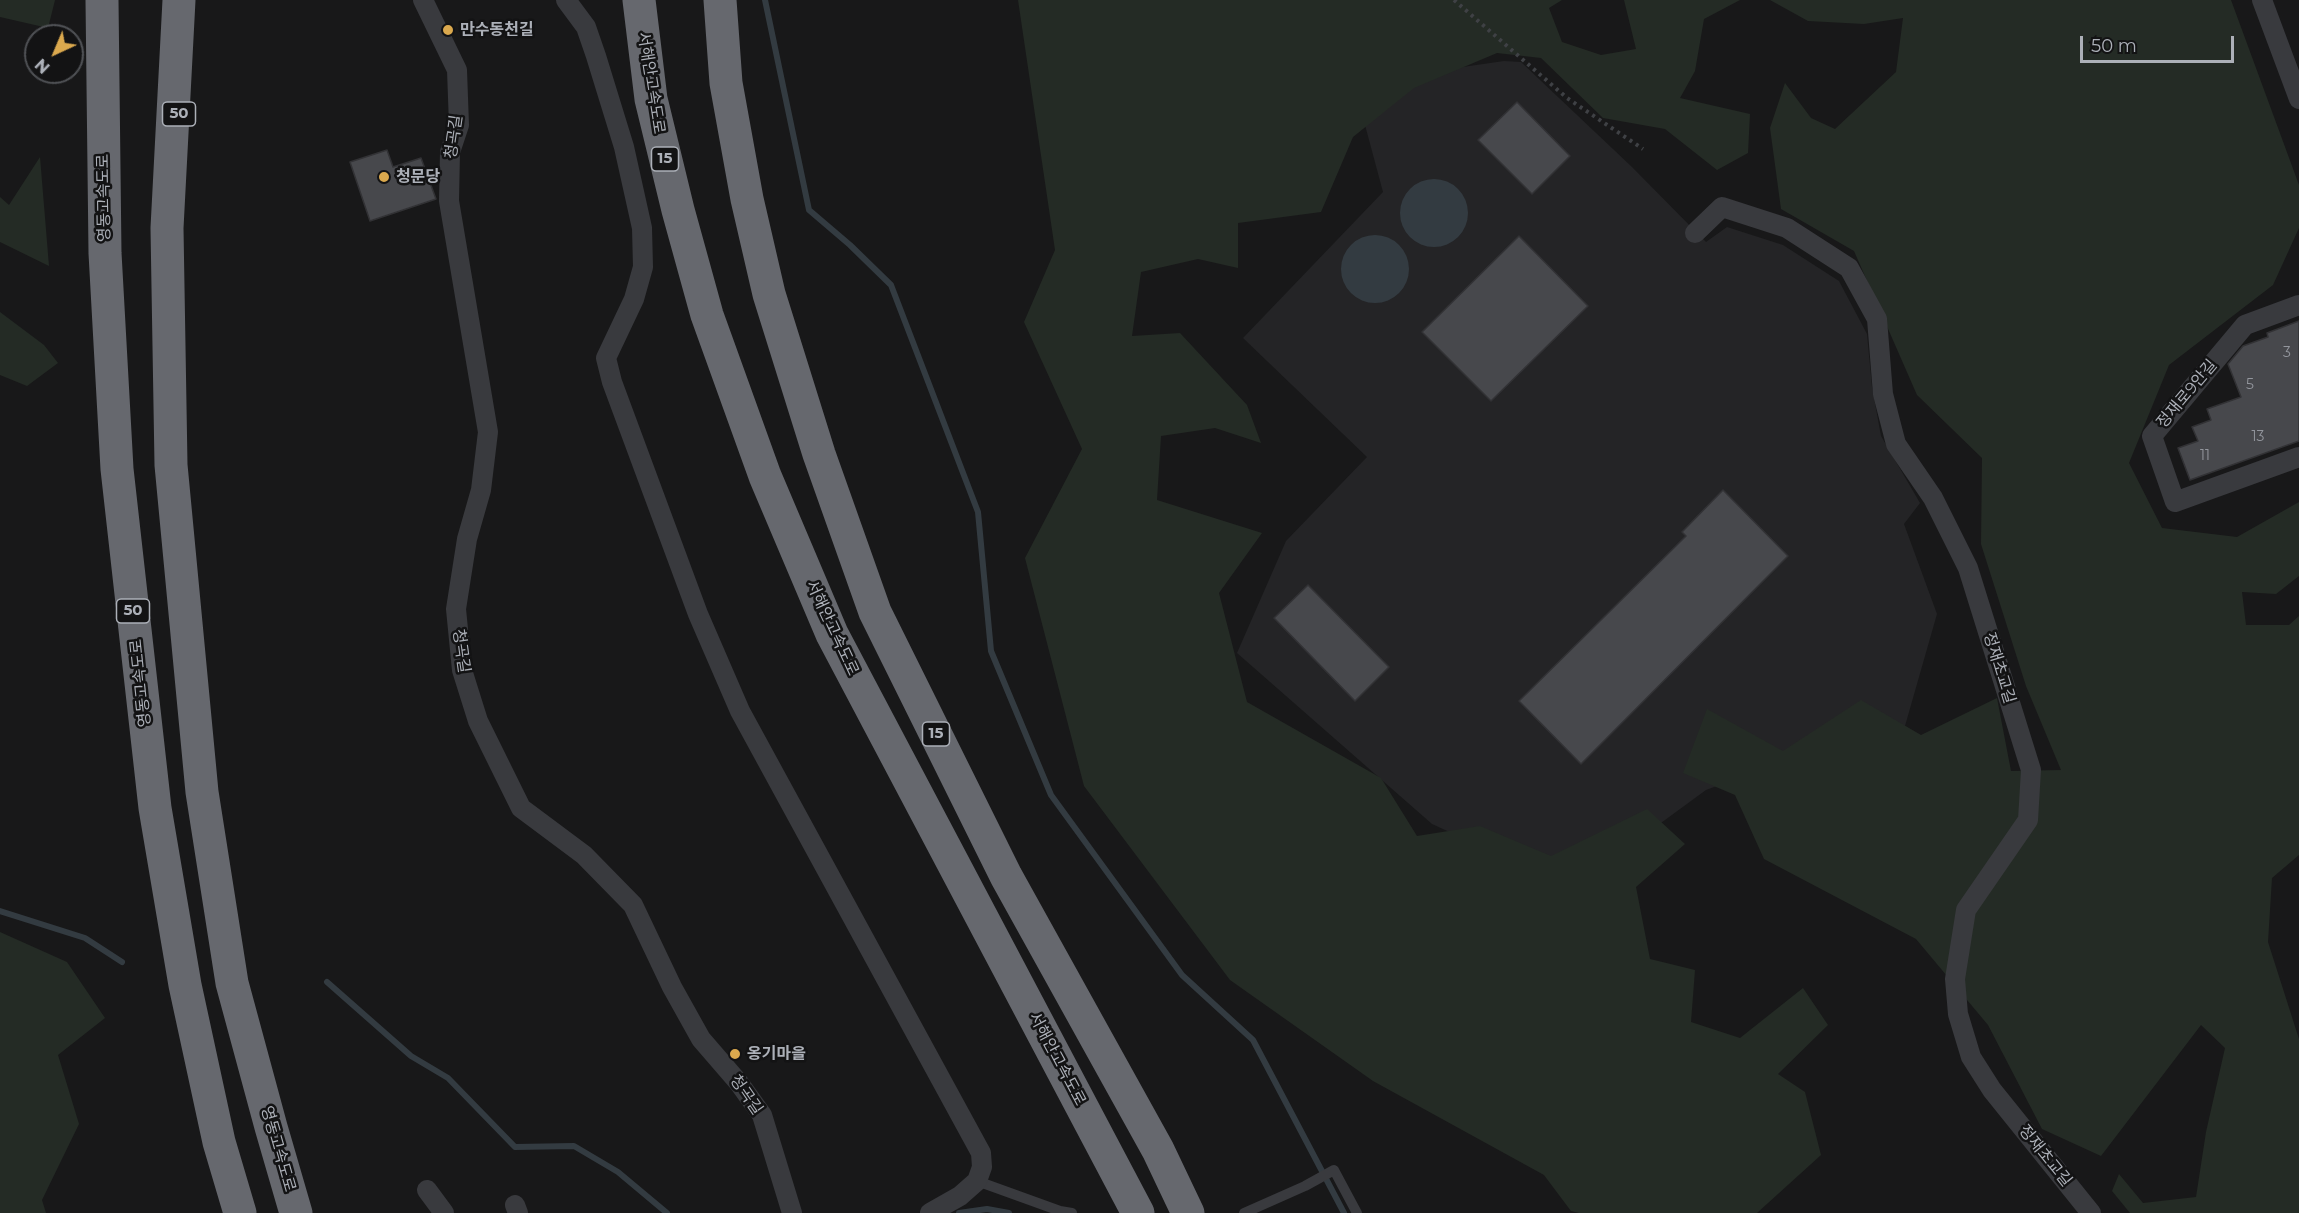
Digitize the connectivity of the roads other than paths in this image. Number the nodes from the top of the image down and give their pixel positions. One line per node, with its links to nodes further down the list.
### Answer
1 (102, 0): 16 (highway, 영동고속도로 / 50)
2 (179, 0): 10 (highway, 영동고속도로 / 50)
3 (190, 0): 10 (highway, 영동고속도로 / 50)
4 (423, 0): 19 (street, 청곡길)
5 (566, 0): 14 (street)
6 (639, 0): 22 (highway, 서해안고속도로 / 15)
7 (720, 0): 23 (highway, 15)
8 (2262, 0): 9 (street)
9 (2299, 99)
10 (167, 228): 17 (highway, 영동고속도로 / 50)
11 (1695, 233): 26 (street, 정재초교길)
12 (2299, 305): 13 (street, 정재로9안길)
13 (2299, 457)
14 (977, 1182): 20 (street); 21 (lane)
15 (427, 1190): 18 (street)
16 (240, 1213)
17 (296, 1213)
18 (444, 1213)
19 (792, 1213)
20 (930, 1213)
21 (1072, 1213)
22 (1138, 1213)
23 (1188, 1213)
24 (1244, 1213): 25 (lane)
25 (1357, 1213)
26 (2091, 1213)

